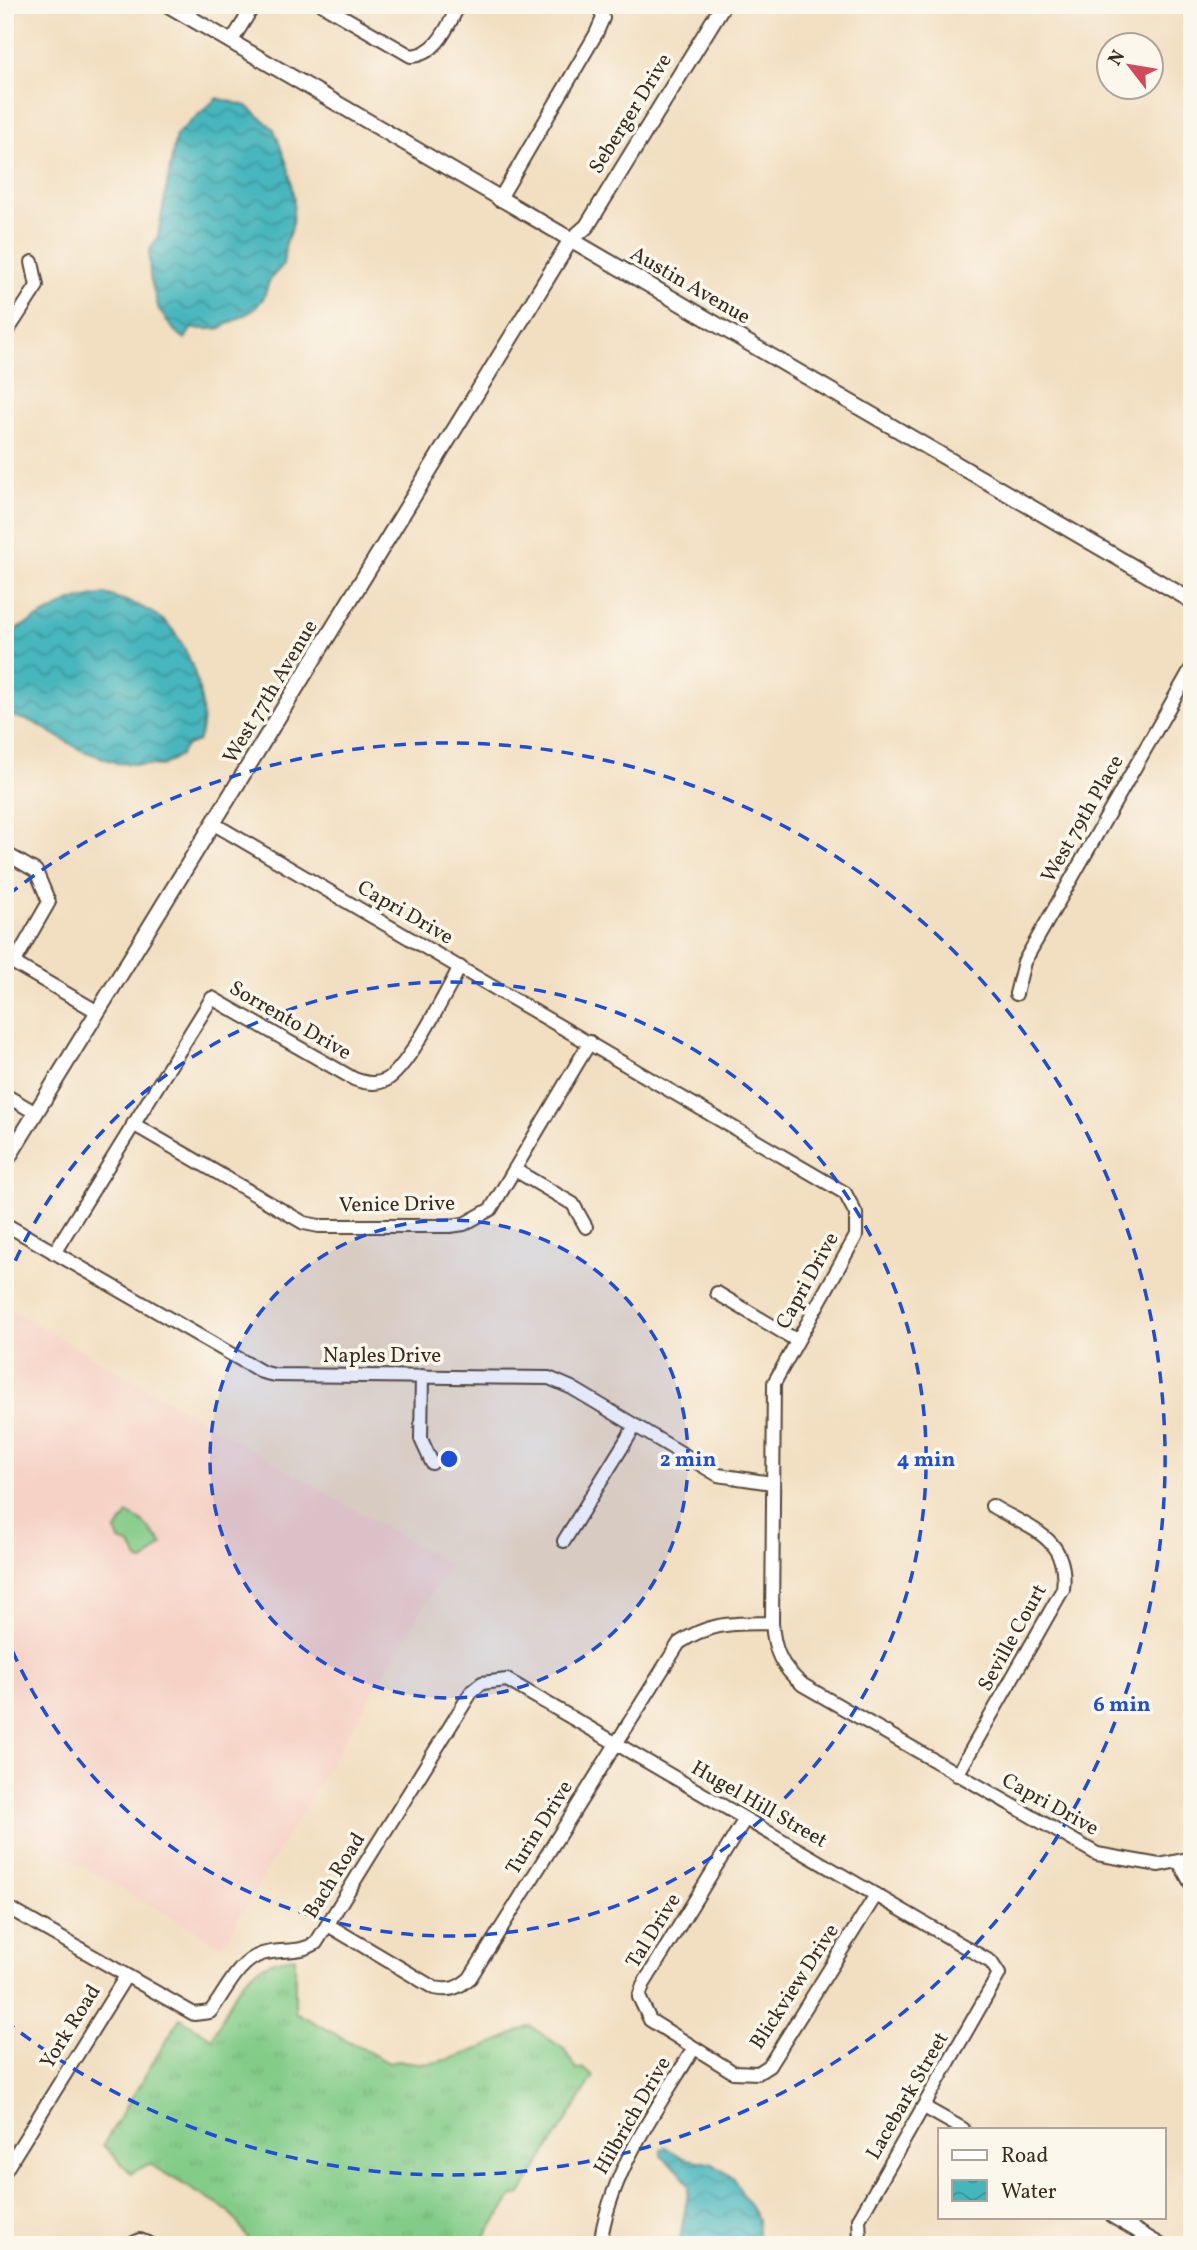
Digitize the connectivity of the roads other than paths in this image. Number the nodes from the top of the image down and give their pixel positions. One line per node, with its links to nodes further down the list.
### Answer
1 (168, 5): 7 (street, Austin Avenue)
2 (254, 5): 7 (street)
3 (323, 5): 4 (street)
4 (458, 5)
5 (599, 5): 8 (street)
6 (723, 5): 9 (street, Seberger Drive)
7 (232, 42): 8 (street, Austin Avenue)
8 (499, 200): 9 (street, Austin Avenue)
9 (570, 241): 12 (street, Austin Avenue); 14 (street, West 77th Avenue)
10 (32, 262): 11 (street)
11 (5, 335)
12 (1192, 601)
13 (1192, 667): 18 (street, West 79th Place)
14 (214, 824): 17 (street, Capri Drive); 19 (street, West 77th Avenue)
15 (5, 853): 16 (street)
16 (10, 960): 19 (street)
17 (460, 967): 20 (street, Capri Drive); 23 (street, Sorrento Drive)
18 (1016, 994)
19 (98, 1012): 22 (street, West 77th Avenue)
20 (590, 1042): 25 (street, Venice Drive); 30 (street, Capri Drive)
21 (5, 1095): 22 (street)
22 (36, 1113): 24 (street, West 77th Avenue)
23 (133, 1124): 25 (street, Venice Drive); 28 (street, Sorrento Drive)
24 (5, 1163)
25 (514, 1170): 27 (street)
26 (5, 1224): 28 (street, Naples Drive)
27 (586, 1227)
28 (54, 1253): 31 (street, Naples Drive)
29 (717, 1293): 30 (street)
30 (796, 1340): 34 (street, Capri Drive)
31 (422, 1376): 32 (street, Naples Drive); 33 (street)
32 (635, 1426): 34 (street, Naples Drive); 36 (street)
33 (432, 1463)
34 (772, 1483): 37 (street, Capri Drive)
35 (992, 1506): 40 (street, Seville Court)
36 (564, 1541)
37 (772, 1623): 39 (street, Turin Drive); 40 (street, Capri Drive)
38 (493, 1679): 39 (street, Hugel Hill Street); 46 (street, Bach Road)
39 (615, 1743): 41 (street, Hugel Hill Street); 46 (street, Turin Drive)
40 (957, 1774): 42 (street, Capri Drive)
41 (746, 1819): 44 (street, Hugel Hill Street); 49 (street, Tal Drive)
42 (1185, 1860): 43 (street)
43 (1192, 1886)
44 (876, 1895): 47 (street, Hugel Hill Street); 49 (street, Blickview Drive)
45 (5, 1906): 48 (street, Bach Road)
46 (328, 1926): 48 (street, Bach Road)
47 (999, 1974): 50 (street, Lacebark Street)
48 (126, 1976): 52 (street, York Road)
49 (694, 2048): 57 (street, Hilbrich Drive)
50 (924, 2107): 51 (street); 54 (street, Lacebark Street)
51 (961, 2128)
52 (5, 2171)
53 (1115, 2218): 58 (street)
54 (860, 2239)
55 (130, 2245): 56 (street)
56 (152, 2245)
57 (600, 2245)
58 (1161, 2245)

